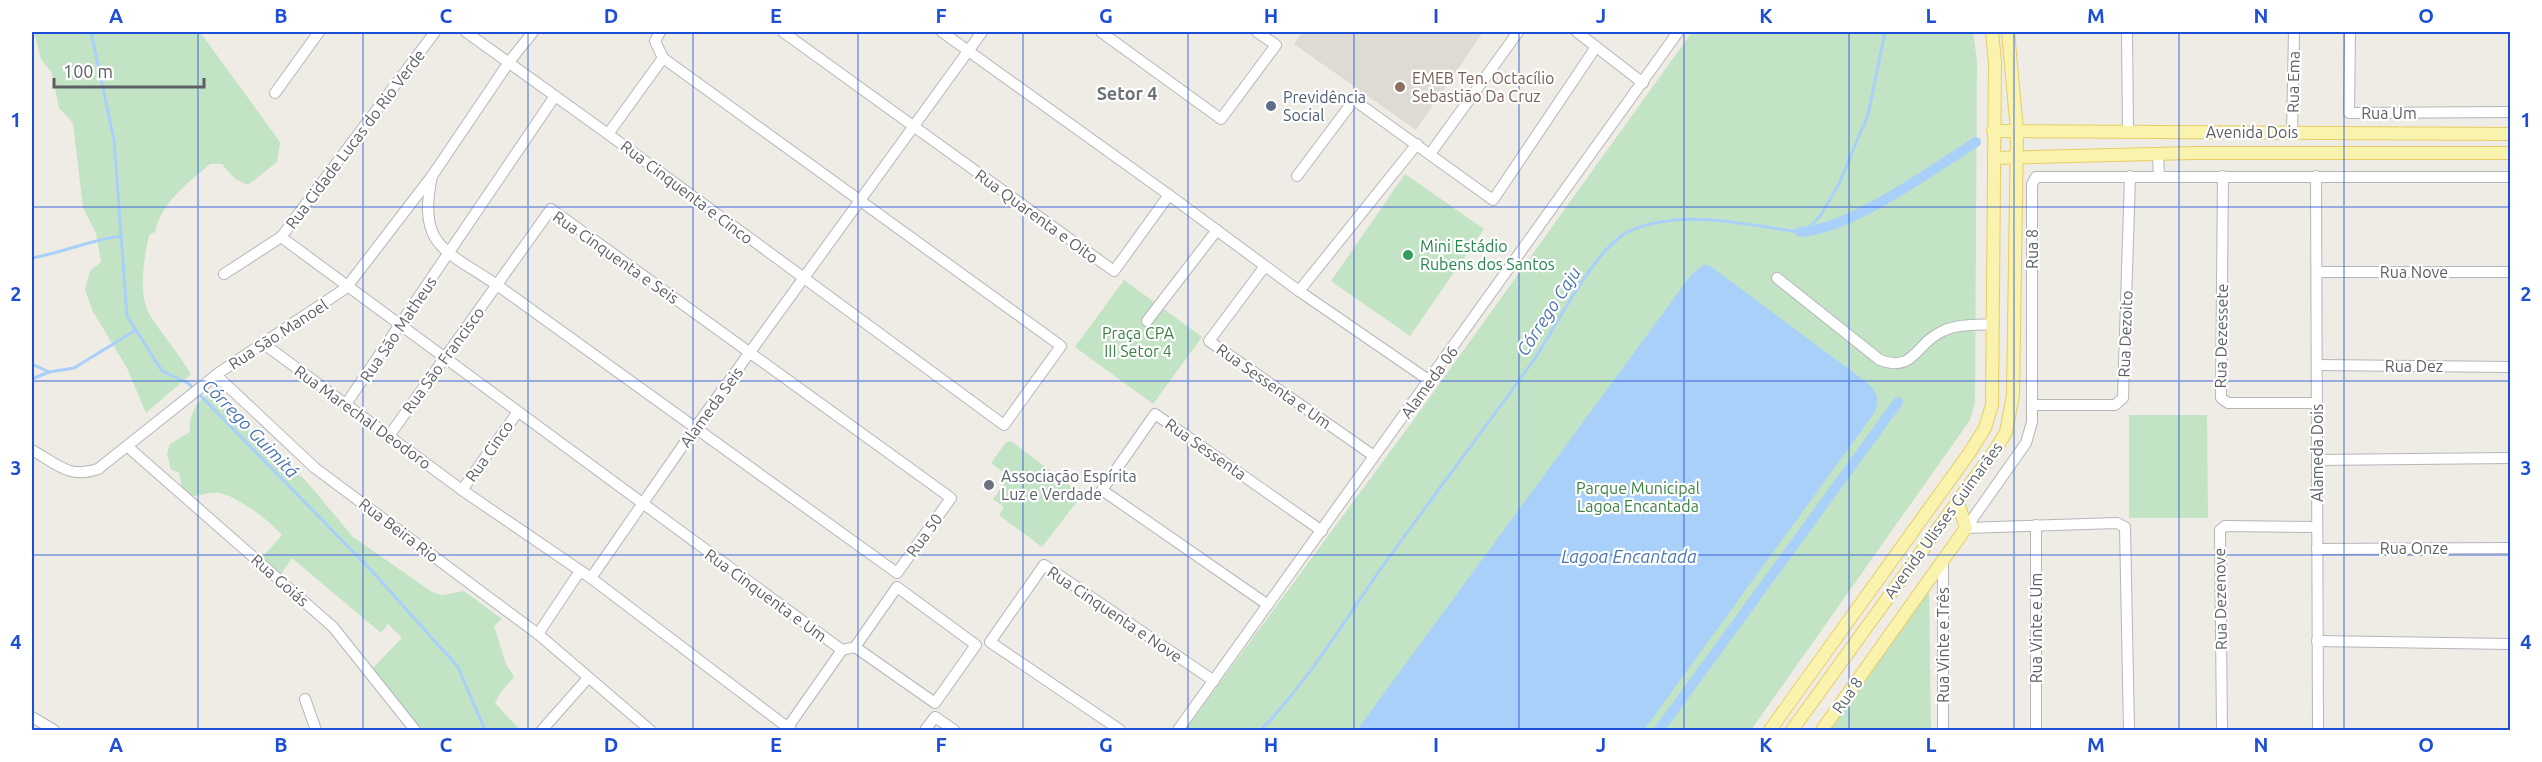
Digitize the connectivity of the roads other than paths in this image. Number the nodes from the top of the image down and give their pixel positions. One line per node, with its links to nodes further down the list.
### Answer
1 (319, 32): 24 (street)
2 (435, 32): 54 (street, Rua Cidade Lucas do Rio Verde)
3 (466, 32): 22 (street)
4 (533, 32): 22 (street, Rua São Manoel)
5 (660, 32): 21 (street)
6 (783, 32): 27 (street)
7 (942, 32): 20 (street)
8 (982, 32): 20 (street, Alameda Seis)
9 (1101, 32): 10 (street)
10 (1257, 32)
11 (1518, 32): 37 (street)
12 (1577, 32): 19 (street)
13 (1678, 32): 23 (street, Alameda 06)
14 (1992, 32): 28 (main road, Avenida Ulisses Guimarães)
15 (2008, 32): 29 (main road, Avenida Ulisses Guimarães)
16 (2127, 32): 30 (street)
17 (2294, 32): 31 (street, Rua Ema)
18 (2350, 32): 26 (street, Rua Um)
19 (1596, 47): 23 (street); 37 (street)
20 (968, 51): 27 (street, Alameda Seis); 51 (street)
21 (663, 58): 32 (street, Rua Cinquenta e Cinco); 52 (street)
22 (509, 62): 25 (street); 44 (street, Rua São Manoel)
23 (1643, 83): 74 (street, Alameda 06)
24 (275, 93)
25 (555, 96): 32 (street); 55 (street, Rua São Matheus)
26 (2511, 112)
27 (913, 127): 51 (street, Rua Quarenta e Oito); 52 (street, Alameda Seis)
28 (1994, 131): 29 (main road, Avenida Dois); 41 (main road, Avenida Ulisses Guimarães)
29 (2017, 131): 30 (main road, Avenida Dois); 40 (main road, Avenida Ulisses Guimarães)
30 (2128, 132): 31 (main road, Avenida Dois)
31 (2292, 133): 33 (main road, Avenida Dois)
32 (608, 134): 61 (street, Rua Cinquenta e Cinco)
33 (2511, 134)
34 (1417, 144): 37 (street); 45 (street); 64 (street)
35 (2277, 153): 36 (main road, Avenida Dois); 38 (main road, Avenida Dois); 43 (street)
36 (2511, 153)
37 (1430, 154)
38 (2158, 154): 39 (main road, Avenida Dois); 42 (street)
39 (2074, 155): 40 (main road, Avenida Dois); 46 (street)
40 (2016, 156): 41 (main road, Avenida Dois); 87 (main road, Avenida Ulisses Guimarães)
41 (1994, 158): 66 (main road, Avenida Ulisses Guimarães)
42 (2159, 175): 47 (street, Rua 8); 48 (street, Rua 8)
43 (2277, 175): 48 (street, Rua 8); 49 (street, Rua 8)
44 (432, 176): 55 (street); 63 (street, Rua São Manoel)
45 (1297, 176)
46 (2076, 176): 47 (street, Rua 8); 77 (street, Rua 8)
47 (2130, 176): 77 (street, Rua Dezoito)
48 (2223, 176): 75 (street, Rua Dezessete)
49 (2316, 176): 50 (street, Rua 8); 57 (street, Alameda Dois)
50 (2511, 177)
51 (1169, 195): 53 (street)
52 (860, 200): 61 (street, Alameda Seis); 61 (street, Rua Cinquenta e Cinco)
53 (1217, 230): 56 (street); 65 (street)
54 (281, 237): 59 (street); 63 (street, Rua Cidade Lucas do Rio Verde)
55 (449, 253): 62 (street); 67 (street, Rua São Matheus)
56 (1265, 266): 64 (street); 83 (street, Rua Sessenta e Um)
57 (2317, 272): 58 (street, Rua Nove); 71 (street, Alameda Dois)
58 (2511, 272)
59 (224, 274)
60 (1777, 278): 66 (street)
61 (803, 279): 69 (street, Alameda Seis)
62 (497, 285): 69 (street, Rua Cinquenta e Seis); 70 (street, Rua São Francisco); 79 (street)
63 (346, 288): 67 (street); 68 (street, Rua São Manoel)
64 (1299, 291): 74 (street)
65 (1147, 321)
66 (1994, 324): 118 (main road, Avenida Ulisses Guimarães)
67 (400, 327): 70 (street); 76 (street, Rua São Matheus)
68 (264, 344): 73 (street, Rua São Manoel); 76 (street, Rua Marechal Deodoro)
69 (750, 352): 79 (street, Alameda Seis); 79 (street, Rua 50)
70 (444, 360): 78 (street); 80 (street, Rua São Francisco)
71 (2317, 365): 72 (street, Rua Dez); 75 (street, Alameda Dois)
72 (2511, 366)
73 (216, 375): 81 (street, Rua São Manoel); 99 (street, Rua Beira Rio)
74 (1430, 381): 83 (street, Alameda 06)
75 (2317, 403): 85 (street, Alameda Dois)
76 (346, 404): 80 (street, Rua Marechal Deodoro)
77 (2032, 405): 91 (street, Rua 8)
78 (517, 413): 86 (street, Rua Cinco); 88 (street)
79 (695, 428): 88 (street, Alameda Seis)
80 (389, 436): 86 (street, Rua Marechal Deodoro)
81 (128, 447): 82 (street, Rua São Manoel); 111 (street, Rua Goiás)
82 (32, 450)
83 (1374, 456): 92 (street, Alameda 06)
84 (2511, 458): 85 (street)
85 (2317, 460): 90 (street, Alameda Dois)
86 (462, 490): 96 (street)
87 (1958, 499): 91 (main road); 119 (main road, Avenida Ulisses Guimarães)
88 (642, 505): 97 (street, Alameda Seis); 103 (street, Rua Cinquenta e Um)
89 (2036, 525): 91 (street); 122 (street, Rua Vinte e Um); 123 (street)
90 (2317, 527): 94 (street, Alameda Dois); 124 (street, Rua Dezenove)
91 (1966, 528): 95 (main road, Rua 8)
92 (1322, 531): 98 (street, Alameda 06); 98 (street, Rua Sessenta)
93 (2511, 548): 94 (street, Rua Onze)
94 (2317, 549): 100 (street, Alameda Dois)
95 (1943, 560): 120 (main road, Rua 8); 121 (street, Rua Vinte e Três)
96 (580, 571): 97 (street); 99 (street)
97 (591, 578): 108 (street)
98 (1268, 605): 105 (street, Alameda 06)
99 (538, 634): 104 (street, Rua Beira Rio)
100 (2317, 641): 101 (street); 125 (street, Alameda Dois)
101 (2511, 644)
102 (855, 647): 102 (street); 103 (street)
103 (842, 650): 108 (street, Rua Cinquenta e Um)
104 (588, 678): 112 (street); 113 (street, Rua Beira Rio)
105 (1214, 681): 116 (street, Rua Cinquenta e Nove); 117 (street, Alameda 06)
106 (305, 699): 110 (street)
107 (32, 717): 109 (street)
108 (790, 729)
109 (54, 730)
110 (315, 730)
111 (415, 730)
112 (542, 730)
113 (650, 730)
114 (925, 730): 115 (street)
115 (954, 730)
116 (1120, 730)
117 (1178, 730)
118 (1770, 730)
119 (1792, 730)
120 (1822, 730)
121 (1943, 730)
122 (2036, 730)
123 (2129, 730)
124 (2222, 730)
125 (2318, 730)

